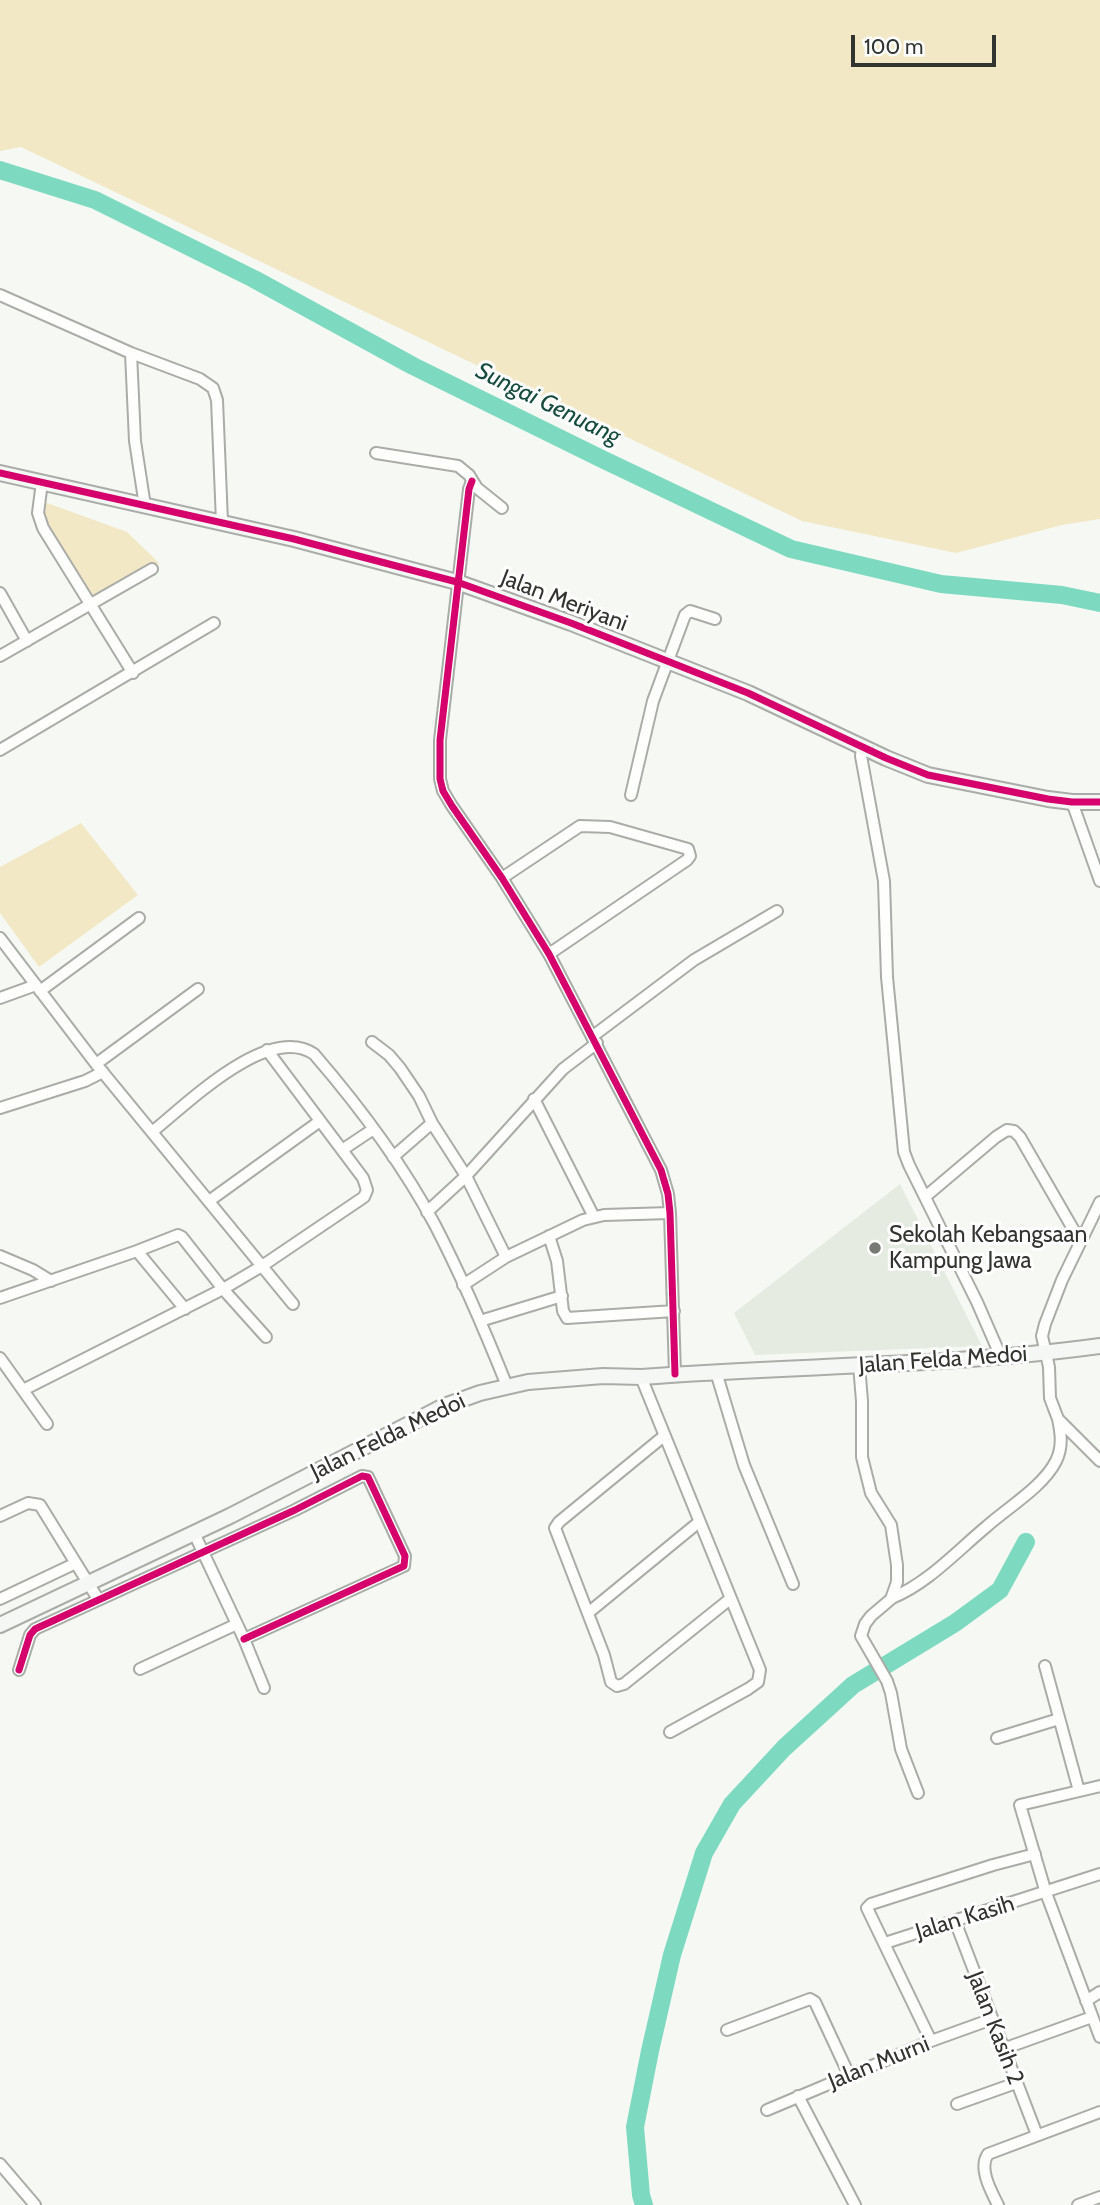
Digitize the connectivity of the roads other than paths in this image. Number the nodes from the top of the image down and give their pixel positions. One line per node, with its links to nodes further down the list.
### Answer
1 (0, 295): 2 (street)
2 (131, 353): 7 (street); 9 (street)
3 (376, 453): 5 (street)
4 (0, 473): 6 (main road, Jalan Meriyani)
5 (472, 481): 8 (street); 11 (street)
6 (42, 482): 7 (main road, Jalan Meriyani); 13 (street)
7 (145, 506): 9 (main road, Jalan Meriyani)
8 (502, 508)
9 (222, 522): 11 (main road, Jalan Meriyani)
10 (152, 569): 13 (street)
11 (457, 582): 18 (main road, Jalan Meriyani); 25 (street)
12 (0, 593): 16 (street)
13 (90, 605): 16 (street); 19 (street)
14 (715, 619): 18 (street)
15 (214, 623): 19 (street)
16 (27, 641): 17 (street)
17 (0, 656)
18 (666, 661): 20 (main road, Jalan Meriyani); 22 (street)
19 (133, 673): 21 (street)
20 (862, 747): 23 (main road, Jalan Meriyani); 47 (street)
21 (0, 750)
22 (631, 795)
23 (1072, 802): 24 (main road, Jalan Meriyani); 26 (street)
24 (1097, 803)
25 (502, 878): 30 (street); 30 (street)
26 (1100, 881)
27 (777, 911): 34 (street)
28 (139, 918): 31 (street)
29 (0, 938): 31 (street)
30 (549, 954): 34 (street)
31 (38, 988): 33 (street); 37 (street)
32 (198, 989): 37 (street)
33 (0, 998)
34 (595, 1039): 38 (street); 51 (street)
35 (372, 1042): 41 (street)
36 (267, 1050): 40 (street); 42 (street); 43 (street)
37 (100, 1068): 39 (street); 43 (street)
38 (534, 1099): 46 (street); 52 (street)
39 (0, 1108)
40 (320, 1121): 44 (street); 48 (street)
41 (432, 1123): 45 (street); 46 (street)
42 (372, 1130): 44 (street); 45 (street)
43 (152, 1132): 48 (street)
44 (342, 1150): 58 (street)
45 (393, 1157): 50 (street)
46 (466, 1176): 50 (street); 57 (street)
47 (925, 1197): 54 (street); 71 (street)
48 (209, 1202): 58 (street)
49 (1100, 1202): 54 (street)
50 (427, 1212): 60 (street)
51 (670, 1213): 52 (street); 66 (street)
52 (594, 1217): 53 (street)
53 (549, 1236): 57 (street); 62 (street)
54 (1080, 1241): 70 (street)
55 (137, 1251): 59 (street); 61 (street); 65 (street)
56 (0, 1256): 59 (street)
57 (506, 1258): 60 (street)
58 (262, 1266): 61 (street); 64 (street)
59 (51, 1281): 63 (street)
60 (463, 1285): 67 (street)
61 (223, 1289): 65 (street); 68 (street)
62 (562, 1296): 66 (street); 67 (street)
63 (0, 1298)
64 (293, 1304)
65 (185, 1308): 78 (street)
66 (674, 1311): 75 (street)
67 (480, 1321): 77 (street)
68 (266, 1336)
69 (1100, 1346): 70 (main road, Jalan Felda Medoi)
70 (1045, 1353): 71 (main road, Jalan Felda Medoi); 79 (street)
71 (1001, 1357): 73 (main road, Jalan Felda Medoi)
72 (0, 1358): 78 (street)
73 (859, 1365): 74 (main road, Jalan Felda Medoi); 93 (street)
74 (716, 1372): 75 (main road, Jalan Felda Medoi); 89 (street)
75 (675, 1374): 76 (main road, Jalan Felda Medoi)
76 (641, 1377): 77 (main road, Jalan Felda Medoi); 81 (street)
77 (507, 1386): 85 (main road, Jalan Felda Medoi)
78 (23, 1390): 80 (street)
79 (1058, 1419): 82 (street); 93 (street)
80 (47, 1424)
81 (664, 1436): 84 (street); 94 (street)
82 (1100, 1461)
83 (0, 1516): 87 (street)
84 (699, 1522): 92 (street); 94 (street)
85 (194, 1532): 86 (street); 88 (main road, Jalan Felda Medoi)
86 (203, 1552): 91 (street); 95 (street); 97 (street)
87 (76, 1563): 88 (street); 90 (street)
88 (89, 1582): 91 (street); 96 (main road, Jalan Felda Medoi)
89 (793, 1584)
90 (0, 1599)
91 (98, 1599): 100 (street)
92 (730, 1599): 94 (street); 103 (street)
93 (891, 1599): 107 (street)
94 (588, 1613)
95 (237, 1624): 97 (street); 99 (street)
96 (0, 1625)
97 (244, 1639): 101 (street)
98 (1045, 1667): 102 (street)
99 (140, 1669)
100 (19, 1670)
101 (264, 1688)
102 (1059, 1719): 104 (street); 106 (street)
103 (670, 1732)
104 (997, 1738)
105 (1100, 1786): 106 (street)
106 (1079, 1791): 108 (street)
107 (918, 1793)
108 (1035, 1854): 110 (street); 112 (street)
109 (1100, 1874): 110 (street, Jalan Kasih)
110 (1046, 1893): 111 (street, Jalan Kasih); 114 (street)
111 (954, 1922): 112 (street, Jalan Kasih); 116 (street, Jalan Kasih 2)
112 (885, 1943): 119 (street)
113 (1100, 1992): 114 (street)
114 (1086, 2001): 115 (street)
115 (1092, 2017): 118 (street); 120 (street)
116 (992, 2019): 119 (street, Jalan Murni); 120 (street, Jalan Kasih 2)
117 (726, 2030): 121 (street)
118 (1100, 2037)
119 (931, 2041): 121 (street, Jalan Murni)
120 (1003, 2049): 122 (street, Jalan Kasih 2)
121 (849, 2075): 123 (street, Jalan Murni)
122 (1016, 2082): 124 (street); 127 (street, Jalan Kasih 2)
123 (798, 2096): 125 (street, Jalan Murni); 133 (street)
124 (957, 2104)
125 (767, 2110)
126 (1100, 2112): 127 (street)
127 (1037, 2135): 134 (street)
128 (0, 2164): 129 (street)
129 (25, 2194): 131 (street); 132 (street)
130 (1100, 2197): 135 (street)
131 (20, 2205)
132 (35, 2205)
133 (855, 2205)
134 (998, 2205)
135 (1078, 2205)

